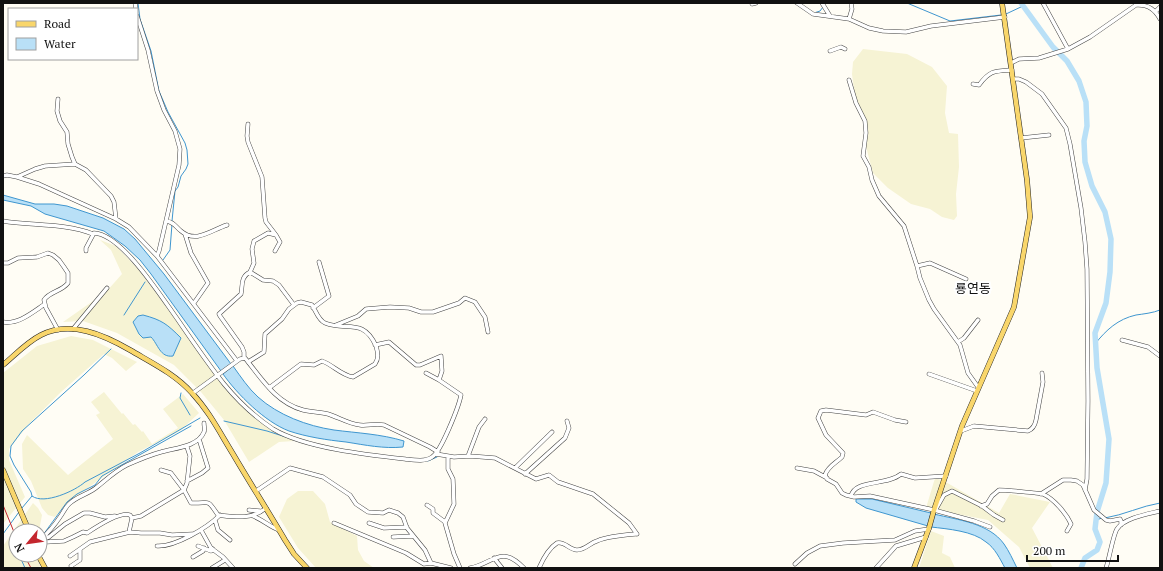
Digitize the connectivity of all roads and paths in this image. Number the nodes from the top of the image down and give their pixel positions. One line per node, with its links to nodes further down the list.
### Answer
1 (796, 3): 10 (street)
2 (822, 3): 10 (street)
3 (851, 3): 12 (street)
4 (1002, 3): 9 (main road)
5 (1043, 3): 15 (street)
6 (1137, 4): 8 (street); 15 (street)
7 (1160, 7): 8 (street)
8 (1156, 11): 13 (street)
9 (1004, 15): 12 (street); 17 (main road)
10 (830, 16): 12 (street)
11 (138, 19): 31 (street)
12 (849, 19)
13 (1160, 19)
14 (845, 49): 16 (street)
15 (1067, 49): 17 (street)
16 (830, 51)
17 (1011, 63): 18 (main road)
18 (1012, 70): 19 (main road); 21 (street)
19 (1013, 79): 25 (main road); 91 (street)
20 (849, 80): 41 (street)
21 (973, 84)
22 (58, 99): 26 (street)
23 (248, 124): 35 (street)
24 (1049, 135): 25 (street)
25 (1021, 138): 69 (main road)
26 (75, 164): 28 (street); 29 (street)
27 (3, 176): 28 (street)
28 (17, 177): 29 (street)
29 (116, 219): 38 (street)
30 (3, 221): 33 (street)
31 (166, 221): 34 (street); 38 (street)
32 (227, 225): 34 (street)
33 (93, 234): 37 (street); 66 (street)
34 (185, 234): 46 (street)
35 (276, 235): 36 (street); 42 (street)
36 (274, 251)
37 (86, 252)
38 (157, 256): 46 (street)
39 (319, 262): 48 (street)
40 (3, 263): 45 (street)
41 (917, 266): 43 (street); 56 (street)
42 (250, 272): 47 (street); 59 (street)
43 (966, 279)
44 (107, 288): 52 (street)
45 (45, 304): 50 (street); 53 (street)
46 (194, 304): 60 (street)
47 (294, 305): 48 (street); 61 (street)
48 (314, 308): 51 (street)
49 (978, 320): 56 (street)
50 (3, 322)
51 (335, 326): 54 (street); 57 (street)
52 (73, 329): 53 (main road); 70 (main road)
53 (58, 330): 62 (main road)
54 (488, 332)
55 (1122, 340): 58 (street)
56 (958, 342): 69 (street)
57 (375, 345): 67 (street); 68 (street)
58 (1160, 356)
59 (244, 357): 60 (street); 61 (street)
60 (237, 361): 66 (street)
61 (248, 362): 68 (street)
62 (3, 365)
63 (426, 373): 67 (street)
64 (1042, 373): 75 (street)
65 (930, 374): 69 (street)
66 (219, 375): 70 (street); 79 (street)
67 (439, 380): 79 (street)
68 (269, 388): 79 (street)
69 (977, 389): 75 (main road)
70 (193, 394): 92 (main road)
71 (485, 419): 81 (street)
72 (567, 421): 86 (street)
73 (906, 422): 88 (street)
74 (204, 423): 77 (street)
75 (961, 431): 87 (main road)
76 (552, 432): 82 (street)
77 (199, 439): 78 (street); 89 (street)
78 (187, 447): 89 (street); 118 (street)
79 (437, 453): 80 (street)
80 (448, 456): 81 (street); 108 (street)
81 (468, 456): 82 (street)
82 (515, 468): 86 (street)
83 (797, 468): 88 (street)
84 (3, 470): 109 (main road)
85 (161, 470): 90 (street)
86 (525, 474): 150 (street)
87 (946, 476): 94 (street); 99 (main road)
88 (827, 479): 94 (street)
89 (187, 481): 90 (street)
90 (184, 490): 103 (street); 105 (street)
91 (1085, 490): 93 (street); 112 (street)
92 (256, 491): 97 (main road); 113 (street)
93 (1042, 494): 96 (street); 120 (street)
94 (851, 496): 99 (street)
95 (427, 505): 108 (street)
96 (981, 506): 99 (street); 107 (street)
97 (266, 508): 101 (street); 117 (main road)
98 (250, 510): 101 (street)
99 (934, 510): 114 (street); 115 (main road)
100 (1160, 511): 112 (street)
101 (262, 512): 104 (street)
102 (118, 516): 105 (street); 123 (street); 128 (street)
103 (220, 516): 104 (street); 106 (street)
104 (253, 516): 117 (street)
105 (132, 518): 119 (street)
106 (215, 520): 116 (street); 126 (street)
107 (1003, 520)
108 (445, 522): 146 (street)
109 (25, 523)
110 (334, 523): 139 (street)
111 (369, 523): 113 (street)
112 (1121, 525): 153 (street)
113 (407, 526): 122 (street)
114 (990, 527)
115 (929, 528): 125 (main road); 127 (street)
116 (201, 530): 121 (street); 133 (street)
117 (279, 530): 144 (main road)
118 (48, 531)
119 (129, 532): 121 (street); 134 (street)
120 (1067, 532)
121 (193, 534): 129 (street)
122 (413, 536): 124 (street); 139 (street)
123 (48, 537)
124 (394, 537)
125 (926, 537): 131 (street); 152 (main road)
126 (230, 540)
127 (896, 540): 131 (street); 140 (street)
128 (48, 541)
129 (156, 546)
130 (198, 546): 132 (street)
131 (896, 546): 151 (street)
132 (204, 548): 133 (street); 136 (street)
133 (213, 548): 138 (street)
134 (80, 550): 135 (street); 141 (street)
135 (70, 556)
136 (194, 556)
137 (494, 558): 147 (street); 148 (street); 149 (street)
138 (225, 560): 142 (street); 143 (street)
139 (432, 563): 145 (street)
140 (795, 564)
141 (71, 566)
142 (212, 568)
143 (233, 568)
144 (307, 568)
145 (451, 568)
146 (460, 568)
147 (470, 568)
148 (502, 568)
149 (524, 568)
150 (539, 568)
151 (876, 568)
152 (914, 568)
153 (1106, 568)

